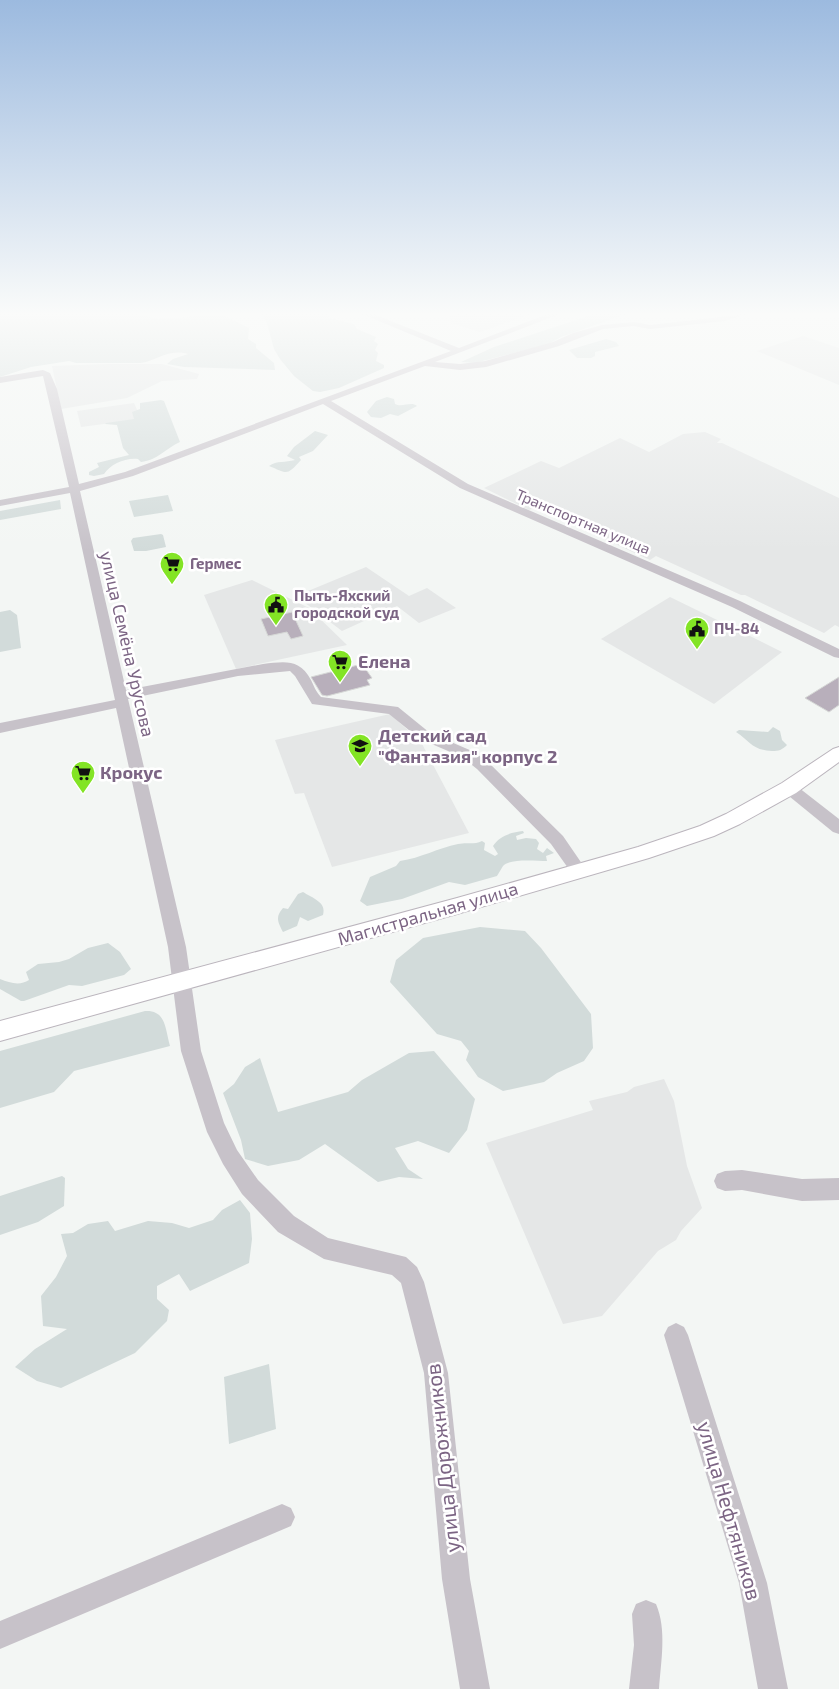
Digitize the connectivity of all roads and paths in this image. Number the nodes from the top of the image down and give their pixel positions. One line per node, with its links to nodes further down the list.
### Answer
1 (53, 393): 4 (street, улица Семёна Урусова)
2 (345, 393): 3 (street)
3 (324, 401): 4 (street); 6 (street, Транспортная улица)
4 (74, 489): 5 (street); 7 (street, улица Семёна Урусова)
5 (0, 503)
6 (839, 654)
7 (120, 699): 8 (street); 12 (street); 13 (street, улица Семёна Урусова)
8 (0, 728)
9 (839, 753): 10 (main road, Магистральная улица)
10 (788, 788): 11 (street); 12 (main road, Магистральная улица)
11 (839, 828)
12 (579, 871): 13 (main road, Магистральная улица)
13 (182, 982): 14 (main road, Магистральная улица); 21 (street, улица Дорожников)
14 (0, 1031)
15 (725, 1181): 16 (street)
16 (839, 1189)
17 (676, 1335): 23 (street, улица Нефтяников)
18 (282, 1517): 20 (street)
19 (646, 1614): 22 (street)
20 (0, 1635)
21 (475, 1689)
22 (644, 1689)
23 (773, 1689)

